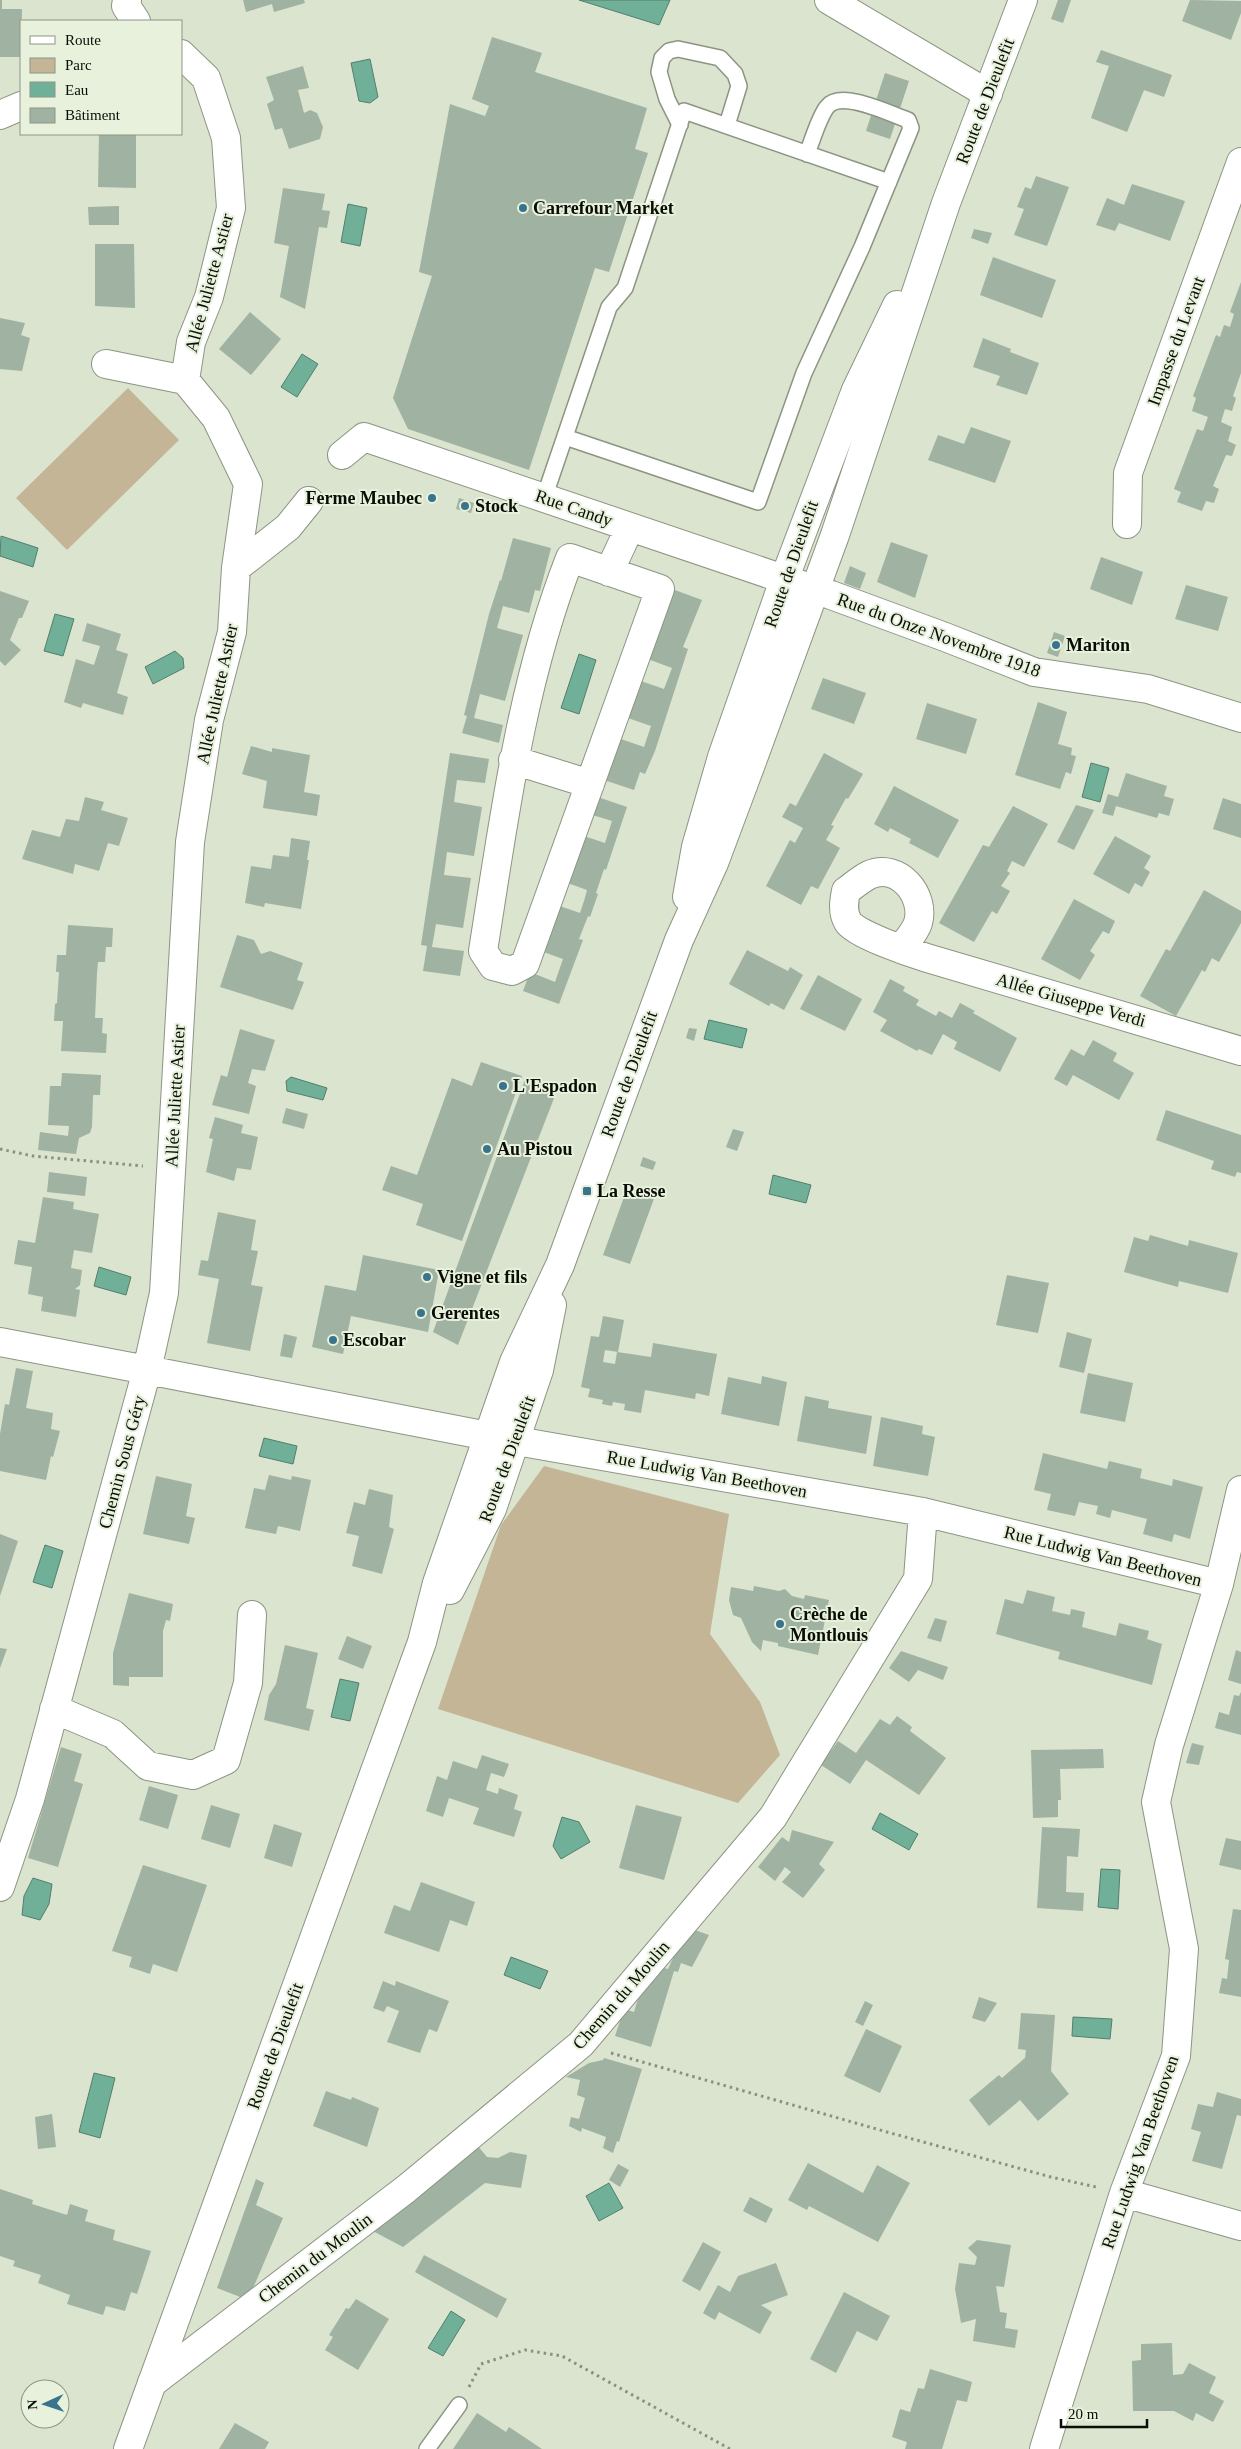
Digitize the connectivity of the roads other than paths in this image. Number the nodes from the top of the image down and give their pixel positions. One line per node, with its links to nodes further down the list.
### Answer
1 (127, 0): 4 (street)
2 (829, 0): 6 (street)
3 (1023, 0): 6 (street, Route de Dieulefit)
4 (135, 20)
5 (182, 55): 16 (street, Allée Juliette Astier)
6 (988, 94): 14 (street, Route de Dieulefit)
7 (20, 106): 8 (street)
8 (0, 115)
9 (680, 125): 10 (lane); 10 (lane); 17 (lane)
10 (727, 125): 11 (lane)
11 (807, 154): 13 (lane); 13 (lane)
12 (1241, 162): 21 (street, Impasse du Levant)
13 (888, 182): 17 (lane)
14 (946, 203): 23 (street, Route de Dieulefit); 26 (street, Route de Dieulefit)
15 (106, 364): 16 (street)
16 (185, 380): 24 (street, Allée Juliette Astier)
17 (565, 436): 19 (lane)
18 (342, 455): 19 (street, Rue Candy)
19 (544, 498): 22 (street, Rue Candy)
20 (309, 501): 24 (street)
21 (1127, 524)
22 (630, 527): 25 (street); 26 (street, Rue Candy)
23 (835, 535): 26 (street); 27 (street, Route de Dieulefit)
24 (236, 568): 37 (street, Allée Juliette Astier)
25 (609, 572): 29 (street); 30 (street)
26 (784, 580): 27 (street, Rue du Onze Novembre 1918); 31 (street); 32 (street, Route de Dieulefit)
27 (815, 590): 28 (street, Rue du Onze Novembre 1918); 31 (street, Route de Dieulefit)
28 (1241, 718)
29 (513, 760): 30 (street); 30 (street)
30 (590, 784)
31 (743, 786): 32 (street, Route de Dieulefit)
32 (679, 940): 35 (street, Route de Dieulefit)
33 (901, 949): 34 (street, Allée Giuseppe Verdi)
34 (1241, 1051)
35 (560, 1265): 38 (street, Route de Dieulefit); 39 (street, Route de Dieulefit)
36 (0, 1342): 37 (street)
37 (147, 1370): 38 (street); 45 (street, Chemin Sous Géry)
38 (488, 1436): 39 (street, Rue Ludwig Van Beethoven); 44 (street, Route de Dieulefit)
39 (516, 1441): 41 (street, Rue Ludwig Van Beethoven); 44 (street, Route de Dieulefit)
40 (1241, 1490): 42 (street)
41 (923, 1512): 42 (street, Rue Ludwig Van Beethoven); 49 (street, Chemin du Moulin)
42 (1218, 1584): 47 (street, Rue Ludwig Van Beethoven)
43 (252, 1615): 45 (street)
44 (422, 1642): 49 (street, Route de Dieulefit)
45 (54, 1709): 46 (street, Chemin Sous Géry)
46 (0, 1887)
47 (1124, 2193): 48 (street); 53 (street, Rue Ludwig Van Beethoven)
48 (1241, 2226)
49 (152, 2383): 51 (street, Route de Dieulefit)
50 (458, 2405): 52 (lane)
51 (128, 2449)
52 (428, 2449)
53 (1044, 2449)

